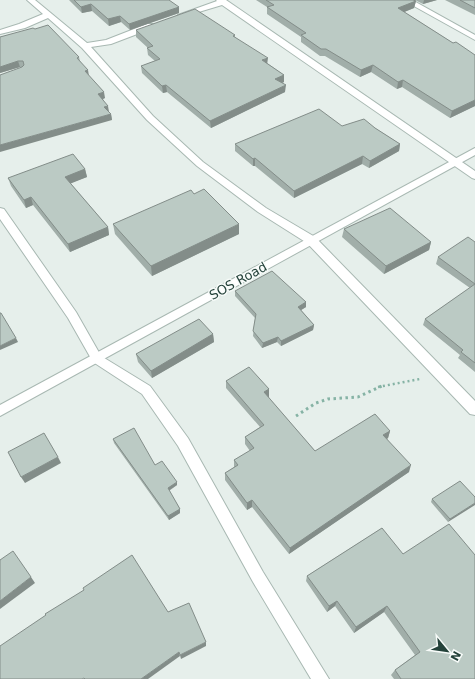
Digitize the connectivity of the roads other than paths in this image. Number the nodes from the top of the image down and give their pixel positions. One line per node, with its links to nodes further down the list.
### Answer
1 (31, 0): 4 (street)
2 (408, 0): 8 (street)
3 (222, 1): 5 (street); 11 (street)
4 (48, 15): 7 (street); 9 (street)
5 (173, 18)
6 (159, 23): 9 (street)
7 (0, 32)
8 (475, 38)
9 (85, 46): 14 (street)
10 (475, 151): 11 (street, SOS Road)
11 (455, 161): 12 (street); 14 (street, SOS Road)
12 (475, 176)
13 (0, 211): 15 (street)
14 (311, 240): 15 (street, SOS Road); 16 (street)
15 (97, 359): 17 (street, SOS Road); 18 (street)
16 (475, 410)
17 (0, 411)
18 (321, 679)

